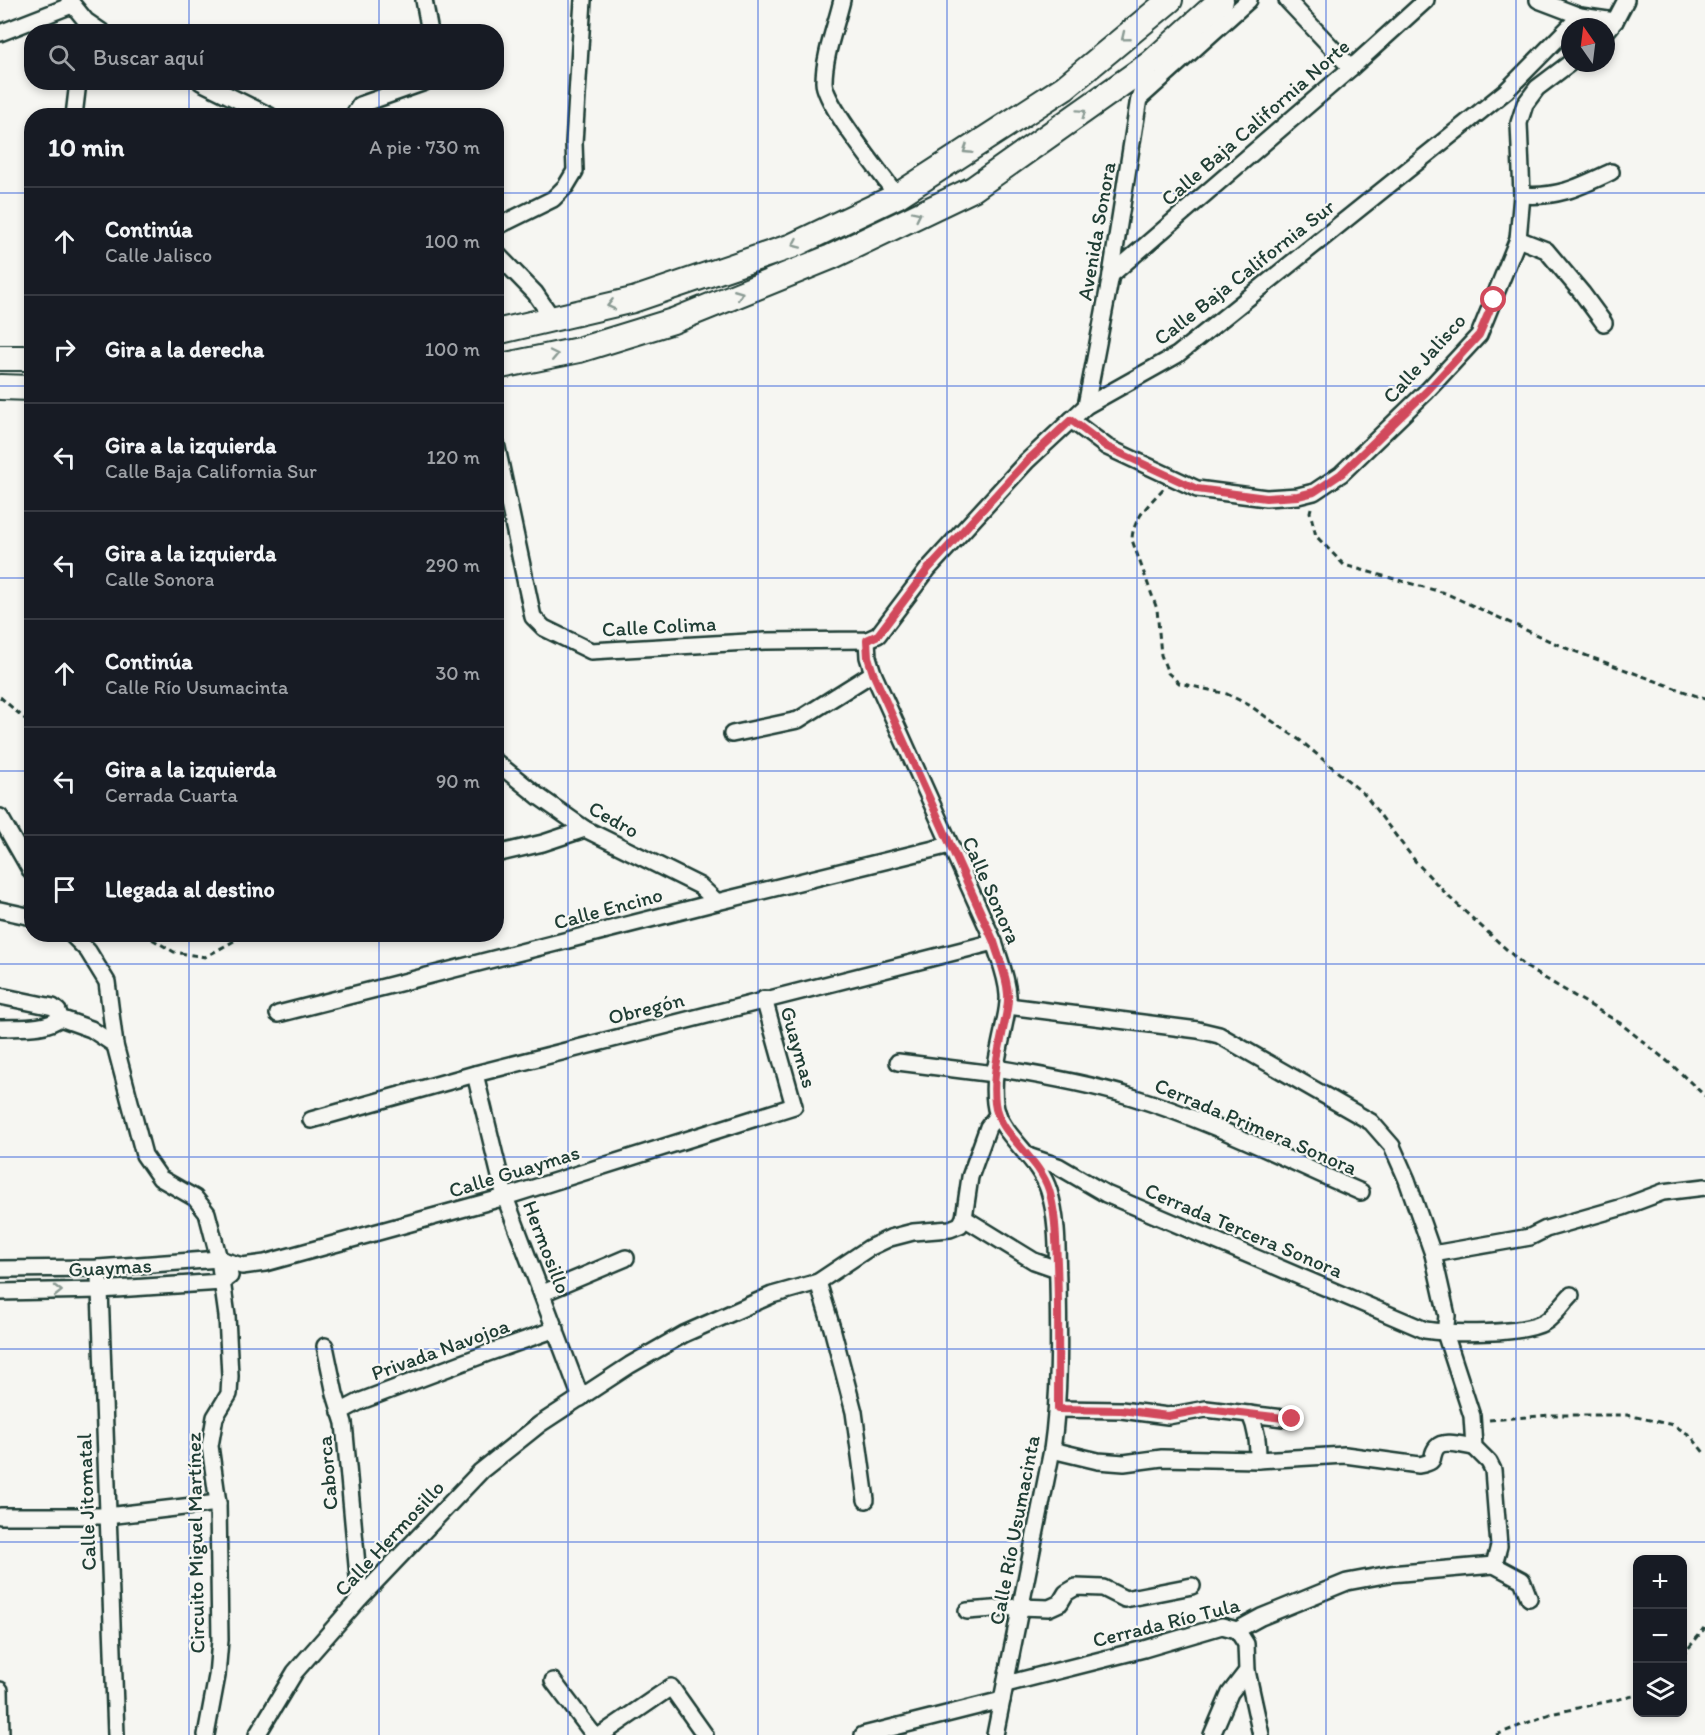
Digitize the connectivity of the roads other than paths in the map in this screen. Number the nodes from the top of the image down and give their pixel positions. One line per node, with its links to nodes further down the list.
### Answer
1 (424, 0): 16 (street)
2 (583, 0): 31 (street)
3 (842, 0): 30 (street)
4 (1170, 0): 30 (main road, one-way to 30)
5 (1221, 0): 18 (main road)
6 (1249, 0): 24 (street)
7 (1287, 0): 19 (street)
8 (1426, 0): 19 (street, Calle Baja California Norte)
9 (1538, 0): 12 (street)
10 (1626, 0): 14 (street)
11 (70, 2): 15 (street); 17 (street)
12 (1580, 16): 13 (street); 43 (street, Calle Baja California Sur)
13 (1586, 18)
14 (1615, 19)
15 (84, 24)
16 (428, 24)
17 (0, 33)
18 (1151, 63): 24 (street, Avenida Sonora); 40 (main road, one-way to 18)
19 (1351, 68): 34 (street, Calle Baja California Norte)
20 (1561, 70): 29 (street, Calle Jalisco)
21 (77, 90): 25 (street)
22 (217, 90): 26 (street)
23 (402, 90): 27 (street)
24 (1139, 98): 34 (street, Avenida Sonora)
25 (75, 108)
26 (254, 108)
27 (358, 108)
28 (1611, 172): 29 (street)
29 (1522, 195): 32 (street, Calle Jalisco)
30 (897, 196): 35 (main road, one-way to 35)
31 (504, 223)
32 (1518, 239): 36 (street); 44 (street, Calle Jalisco)
33 (504, 261): 35 (street)
34 (1111, 275): 43 (street, Avenida Sonora)
35 (553, 319): 37 (main road)
36 (1604, 323)
37 (504, 330)
38 (0, 358): 39 (main road)
39 (24, 358)
40 (504, 365)
41 (0, 387): 42 (main road)
42 (24, 388)
43 (1086, 406): 44 (street, Calle Baja California Sur)
44 (1071, 420): 46 (street, Calle Baja California Sur)
45 (504, 481): 46 (street, Calle Colima)
46 (867, 640): 47 (street, Calle Sonora)
47 (873, 673): 48 (street); 52 (street, Calle Sonora)
48 (732, 734)
49 (504, 768): 51 (street, Cedro)
50 (0, 817): 54 (street)
51 (585, 829): 53 (street); 55 (street, Cedro)
52 (950, 845): 55 (street, Calle Encino); 59 (street, Calle Sonora)
53 (504, 852)
54 (24, 859)
55 (717, 902): 63 (street, Calle Encino)
56 (0, 910): 57 (street)
57 (24, 915)
58 (79, 942): 66 (street, Circuito Miguel Martínez)
59 (994, 942): 61 (street, Obregón); 62 (street, Calle Sonora)
60 (0, 996): 64 (street)
61 (764, 999): 69 (street, Obregón); 70 (street, Guaymas)
62 (1008, 1006): 68 (street, Calle Sonora); 78 (street)
63 (278, 1014)
64 (60, 1018): 65 (street); 66 (street)
65 (0, 1028)
66 (115, 1045): 80 (street, Circuito Miguel Martínez)
67 (898, 1062): 68 (street, Cerrada Primera Sonora)
68 (995, 1071): 71 (street, Calle Sonora); 75 (street, Cerrada Primera Sonora)
69 (475, 1074): 72 (street, Obregón); 76 (street, Hermosillo)
70 (794, 1106): 76 (street, Calle Guaymas)
71 (998, 1114): 73 (street, Calle Sonora); 77 (street)
72 (310, 1120)
73 (1031, 1157): 84 (street, Calle Sonora); 93 (street, Cerrada Tercera Sonora)
74 (1705, 1187): 78 (street)
75 (1361, 1192)
76 (505, 1197): 81 (street, Calle Guaymas); 89 (street, Hermosillo)
77 (962, 1221): 84 (street); 86 (street, Calle Hermosillo)
78 (1433, 1254): 93 (street)
79 (626, 1258): 89 (street)
80 (219, 1259): 81 (street, Calle Guaymas); 82 (street, Guaymas); 85 (street, Circuito Miguel Martínez)
81 (242, 1266): 85 (street, Calle Guaymas)
82 (98, 1268): 83 (street, Guaymas); 87 (street, Calle Jitomatal)
83 (0, 1269)
84 (1057, 1269): 92 (street, Calle Sonora)
85 (222, 1282): 87 (street, Guaymas); 104 (street, Circuito Miguel Martínez)
86 (818, 1282): 95 (street, Calle Hermosillo); 103 (street)
87 (100, 1290): 88 (street, Guaymas, one-way to 87); 106 (street, Calle Jitomatal)
88 (0, 1292)
89 (543, 1293): 91 (street, Hermosillo)
90 (1571, 1295): 93 (street, Cerrada Tercera Sonora)
91 (556, 1329): 95 (street, Hermosillo); 97 (street, Privada Navojoa)
92 (1059, 1331): 96 (street, Calle Río Usumacinta)
93 (1445, 1333): 100 (street)
94 (325, 1346): 97 (street, Caborca)
95 (581, 1398): 109 (street, Calle Hermosillo)
96 (1058, 1409): 98 (street); 101 (street, Calle Río Usumacinta)
97 (340, 1412): 109 (street, Caborca)
98 (1250, 1414): 99 (street); 102 (street)
99 (1292, 1419)
100 (1474, 1447): 102 (street); 107 (street)
101 (1052, 1450): 102 (street); 111 (street, Calle Río Usumacinta)
102 (1258, 1460)
103 (866, 1500)
104 (218, 1503): 106 (street); 121 (street, Circuito Miguel Martínez)
105 (0, 1516): 106 (street)
106 (107, 1516): 120 (street, Calle Jitomatal)
107 (1494, 1565): 110 (street); 113 (street, Cerrada Río Tula)
108 (1192, 1586): 111 (street)
109 (360, 1598): 122 (street, Calle Hermosillo)
110 (1529, 1598)
111 (1019, 1607): 112 (street); 116 (street, Calle Río Usumacinta)
112 (967, 1611)
113 (1237, 1630): 114 (street); 116 (street, Cerrada Río Tula)
114 (1247, 1671): 128 (street); 129 (street)
115 (553, 1681): 123 (street)
116 (1006, 1684): 118 (street, Calle Río Usumacinta)
117 (0, 1690): 119 (street)
118 (1002, 1700): 126 (street); 127 (street, Calle Río Usumacinta)
119 (1, 1735)
120 (116, 1735)
121 (206, 1735)
122 (257, 1735)
123 (594, 1735)
124 (601, 1735): 125 (street)
125 (705, 1735)
126 (863, 1735)
127 (995, 1735)
128 (1212, 1735)
129 (1261, 1735)

